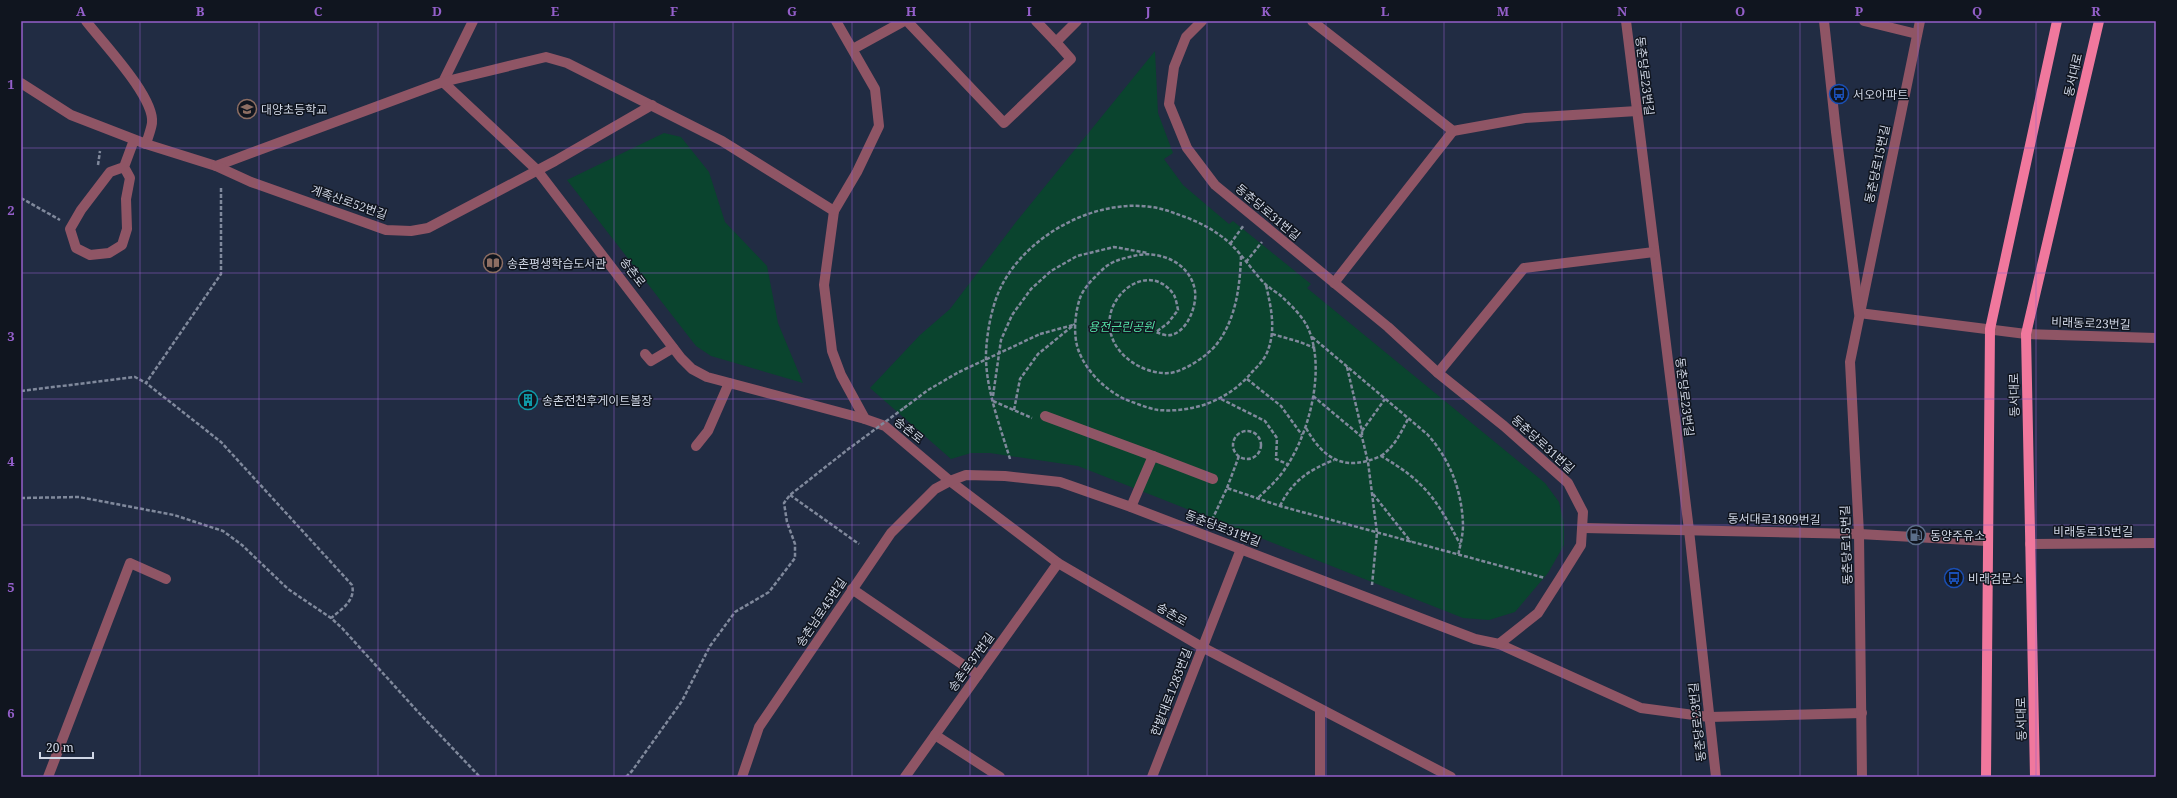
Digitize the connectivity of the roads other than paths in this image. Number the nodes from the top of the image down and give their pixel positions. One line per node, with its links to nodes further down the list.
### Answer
1 (86, 21): 24 (street)
2 (473, 21): 18 (street)
3 (836, 21): 17 (street)
4 (905, 21): 16 (street); 17 (street)
5 (1036, 21): 16 (street)
6 (1077, 21): 16 (street)
7 (1202, 21): 30 (street, 동춘당로31번길)
8 (1312, 21): 22 (street)
9 (1626, 21): 21 (street, 동춘당로23번길)
10 (1824, 21): 31 (street, 동춘당로15번길)
11 (1864, 21): 15 (street)
12 (1920, 21): 15 (street, 동춘당로15번길)
13 (2057, 21): 32 (main road, 동서대로)
14 (2099, 21): 33 (main road, 동서대로)
15 (1917, 34): 31 (street, 동춘당로15번길)
16 (1056, 42)
17 (853, 49): 28 (street)
18 (443, 82): 20 (street); 25 (street); 27 (street, 송촌로)
19 (21, 83): 23 (street, 계족산로52번길)
20 (652, 105): 27 (street, 계족산로52번길); 28 (street)
21 (1637, 111): 22 (street); 29 (street, 동춘당로23번길)
22 (1453, 131): 30 (street)
23 (134, 140): 24 (street, 계족산로52번길); 26 (street)
24 (146, 144): 25 (street, 계족산로52번길)
25 (216, 166): 27 (street, 계족산로52번길)
26 (124, 167): 26 (street)
27 (537, 170): 35 (street, 송촌로)
28 (834, 211): 40 (street)
29 (1654, 252): 37 (street); 47 (street, 동춘당로23번길)
30 (1334, 283): 37 (street, 동춘당로31번길)
31 (1859, 313): 32 (street, 비래동로23번길); 48 (street, 동춘당로15번길)
32 (1990, 329): 33 (street, 비래동로23번길); 49 (main road, 동서대로)
33 (2026, 334): 34 (street, 비래동로23번길); 51 (main road, 동서대로)
34 (2156, 338)
35 (673, 348): 36 (street); 38 (street, 송촌로)
36 (645, 354)
37 (1438, 373): 46 (street, 동춘당로31번길)
38 (729, 383): 40 (street, 송촌로); 41 (street)
39 (1045, 416): 42 (street)
40 (865, 418): 44 (street, 송촌로)
41 (696, 446)
42 (1153, 456): 43 (street); 45 (street)
43 (1213, 479)
44 (950, 481): 45 (street, 동춘당로31번길); 53 (street, 송촌로); 55 (street, 송촌남로45번길)
45 (1131, 506): 52 (street, 동춘당로31번길)
46 (1584, 528): 47 (street, 동서대로1809번길); 56 (street, 동춘당로31번길)
47 (1689, 530): 48 (street, 동서대로1809번길); 61 (street, 동춘당로23번길)
48 (1859, 534): 49 (street, 동서대로1809번길); 60 (street, 동춘당로15번길)
49 (1987, 541): 72 (main road, 동서대로)
50 (2156, 543): 51 (street, 비래동로15번길)
51 (2030, 544): 73 (main road, 동서대로)
52 (1241, 549): 56 (street, 동춘당로31번길); 57 (street, 한밭대로1283번길)
53 (1058, 563): 57 (street, 송촌로); 58 (street, 송촌로37번길)
54 (166, 579): 63 (street)
55 (852, 589): 58 (street); 64 (street, 송촌남로45번길)
56 (1499, 644): 61 (street)
57 (1202, 647): 59 (street, 송촌로); 67 (street, 한밭대로1283번길)
58 (978, 675): 62 (street, 송촌로37번길)
59 (1320, 710): 68 (street); 69 (street, 송촌로)
60 (1862, 713): 61 (street); 71 (street, 동춘당로15번길)
61 (1709, 717): 70 (street, 동춘당로23번길)
62 (935, 735): 65 (street, 송촌로37번길); 66 (street)
63 (48, 777)
64 (742, 777)
65 (905, 777)
66 (1000, 777)
67 (1152, 777)
68 (1320, 777)
69 (1450, 777)
70 (1716, 777)
71 (1862, 777)
72 (1986, 777)
73 (2036, 777)

